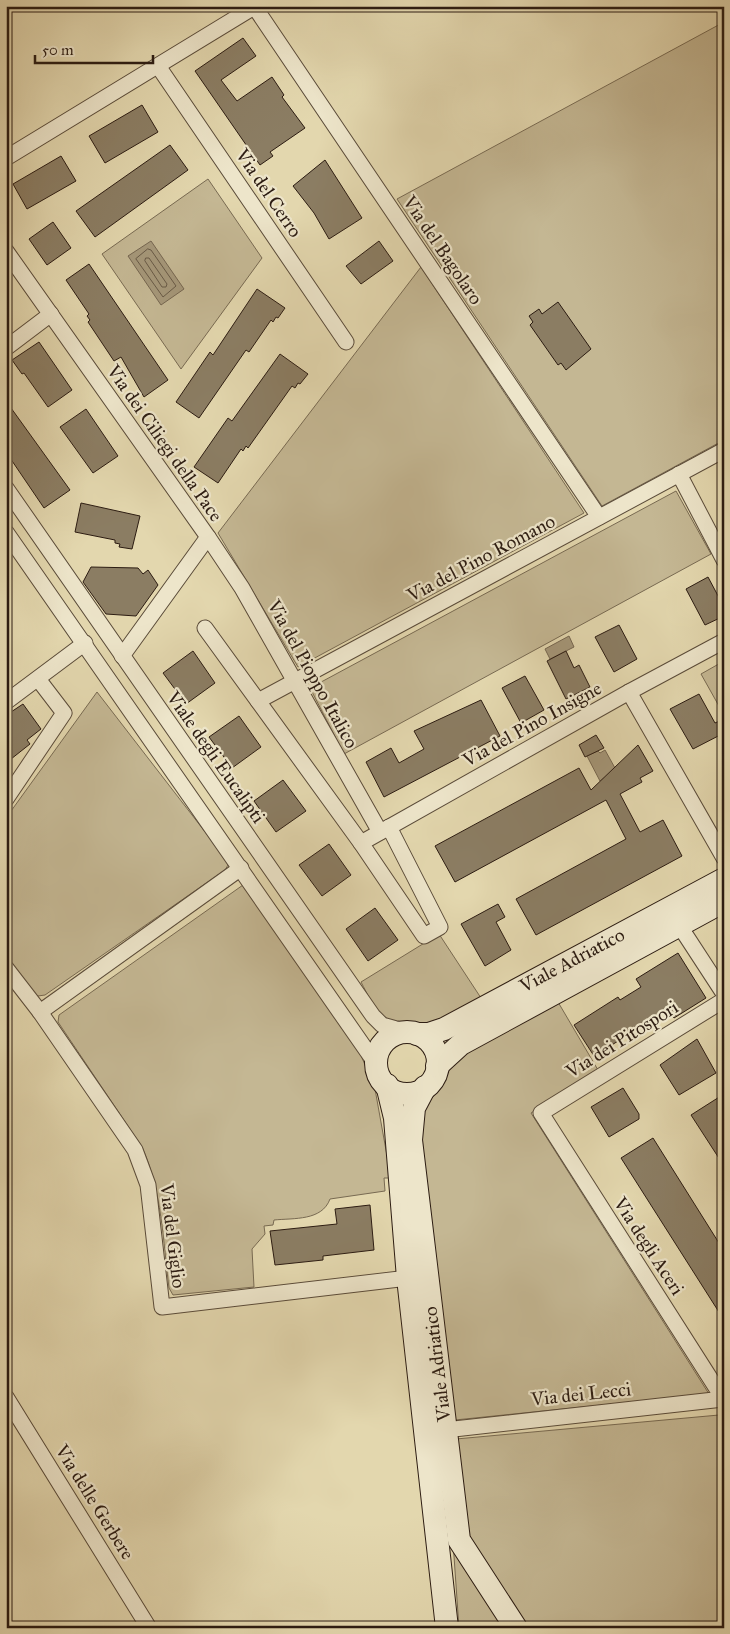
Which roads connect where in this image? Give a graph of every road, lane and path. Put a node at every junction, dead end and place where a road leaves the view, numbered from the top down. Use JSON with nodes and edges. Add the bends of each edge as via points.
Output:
{"nodes":[{"id":1,"x":254,"y":6,"type":"edge"},
{"id":2,"x":158,"y":66,"type":"junction"},
{"id":3,"x":6,"y":158,"type":"edge"},
{"id":4,"x":6,"y":251,"type":"edge"},
{"id":5,"x":50,"y":314,"type":"junction"},
{"id":6,"x":346,"y":342,"type":"dead end"},
{"id":7,"x":6,"y":348,"type":"edge"},
{"id":8,"x":724,"y":450,"type":"edge"},
{"id":9,"x":679,"y":474,"type":"junction"},
{"id":10,"x":6,"y":488,"type":"edge"},
{"id":11,"x":599,"y":517,"type":"junction"},
{"id":12,"x":6,"y":532,"type":"edge"},
{"id":13,"x":208,"y":537,"type":"junction"},
{"id":14,"x":724,"y":560,"type":"edge"},
{"id":15,"x":205,"y":628,"type":"dead end"},
{"id":16,"x":724,"y":641,"type":"edge"},
{"id":17,"x":85,"y":643,"type":"junction"},
{"id":18,"x":122,"y":656,"type":"junction"},
{"id":19,"x":38,"y":679,"type":"junction"},
{"id":20,"x":294,"y":681,"type":"junction"},
{"id":21,"x":629,"y":692,"type":"junction"},
{"id":22,"x":258,"y":701,"type":"junction"},
{"id":23,"x":6,"y":702,"type":"edge"},
{"id":24,"x":6,"y":798,"type":"edge"},
{"id":25,"x":384,"y":830,"type":"junction"},
{"id":26,"x":361,"y":843,"type":"junction"},
{"id":27,"x":724,"y":858,"type":"edge"},
{"id":28,"x":407,"y":863,"type":"junction"},
{"id":29,"x":241,"y":868,"type":"junction"},
{"id":30,"x":384,"y":877,"type":"junction"},
{"id":31,"x":724,"y":878,"type":"edge"},
{"id":32,"x":724,"y":901,"type":"edge"},
{"id":33,"x":680,"y":925,"type":"junction"},
{"id":34,"x":6,"y":968,"type":"edge"},
{"id":35,"x":724,"y":994,"type":"edge"},
{"id":36,"x":724,"y":1000,"type":"edge"},
{"id":37,"x":40,"y":1012,"type":"junction"},
{"id":38,"x":412,"y":1033,"type":"junction"},
{"id":39,"x":376,"y":1064,"type":"junction"},
{"id":40,"x":437,"y":1066,"type":"junction"},
{"id":41,"x":387,"y":1085,"type":"junction"},
{"id":42,"x":425,"y":1087,"type":"junction"},
{"id":43,"x":540,"y":1113,"type":"joint"},
{"id":44,"x":408,"y":1278,"type":"junction"},
{"id":45,"x":6,"y":1397,"type":"edge"},
{"id":46,"x":723,"y":1399,"type":"edge"},
{"id":47,"x":445,"y":1430,"type":"junction"},
{"id":48,"x":149,"y":1628,"type":"edge"},
{"id":49,"x":447,"y":1628,"type":"edge"},
{"id":50,"x":516,"y":1628,"type":"edge"}],
"edges":[{"from":1,"to":2,"type":"street"},
{"from":1,"to":11,"type":"street","name":"Via del Bagolaro"},
{"from":2,"to":3,"type":"street"},
{"from":2,"to":6,"type":"street","name":"Via del Cerro"},
{"from":4,"to":5,"type":"street","name":"Via dei Ciliegi della Pace"},
{"from":5,"to":7,"type":"street"},
{"from":5,"to":13,"type":"street","name":"Via dei Ciliegi della Pace"},
{"from":8,"to":9,"type":"street","name":"Via del Pino Romano"},
{"from":9,"to":11,"type":"street","name":"Via del Pino Romano"},
{"from":9,"to":14,"type":"street"},
{"from":10,"to":18,"type":"street","name":"Viale degli Eucalipti"},
{"from":11,"to":20,"type":"street","name":"Via del Pino Romano"},
{"from":12,"to":17,"type":"street"},
{"from":13,"to":18,"type":"street","name":"Via dei Ciliegi della Pace"},
{"from":13,"to":20,"type":"street","name":"Via del Pioppo Italico","via":[[242,588]]},
{"from":15,"to":22,"type":"street","name":"Via del Pioppo Italico"},
{"from":16,"to":21,"type":"street","name":"Via del Pino Insigne"},
{"from":17,"to":19,"type":"street"},
{"from":17,"to":29,"type":"street"},
{"from":18,"to":38,"type":"street","name":"Viale degli Eucalipti","via":[[373,1016],[382,1025]]},
{"from":19,"to":23,"type":"street"},
{"from":19,"to":24,"type":"street","via":[[64,713]]},
{"from":20,"to":22,"type":"street","name":"Via del Pino Romano"},
{"from":20,"to":25,"type":"street","name":"Via del Pioppo Italico"},
{"from":21,"to":25,"type":"street","name":"Via del Pino Insigne"},
{"from":21,"to":27,"type":"street"},
{"from":22,"to":26,"type":"street","name":"Via del Pioppo Italico"},
{"from":25,"to":26,"type":"street","name":"Via del Pino Insigne"},
{"from":25,"to":28,"type":"street","name":"Via del Pioppo Italico"},
{"from":26,"to":30,"type":"street","name":"Via del Pioppo Italico"},
{"from":28,"to":30,"type":"street"},
{"from":28,"to":30,"type":"street","name":"Via del Pioppo Italico","via":[[440,927],[424,936]]},
{"from":29,"to":37,"type":"street"},
{"from":29,"to":39,"type":"street"},
{"from":31,"to":38,"type":"street","name":"Viale Adriatico","via":[[444,1029],[429,1034]]},
{"from":32,"to":33,"type":"street","name":"Viale Adriatico"},
{"from":33,"to":35,"type":"street"},
{"from":33,"to":40,"type":"street","name":"Viale Adriatico","via":[[461,1044]]},
{"from":34,"to":37,"type":"street"},
{"from":36,"to":43,"type":"street","name":"Via dei Pitospori"},
{"from":37,"to":44,"type":"street","name":"Via del Giglio","via":[[135,1150],[148,1185],[162,1307]]},
{"from":38,"to":39,"type":"street","via":[[388,1038],[379,1050]]},
{"from":38,"to":40,"type":"street","via":[[433,1046]]},
{"from":39,"to":41,"type":"street","via":[[378,1074]]},
{"from":40,"to":42,"type":"street"},
{"from":41,"to":42,"type":"street","via":[[401,1093]]},
{"from":41,"to":44,"type":"street","name":"Viale Adriatico","via":[[395,1118]]},
{"from":42,"to":47,"type":"street","name":"Viale Adriatico","via":[[411,1119],[411,1140]]},
{"from":43,"to":46,"type":"street","name":"Via degli Aceri"},
{"from":44,"to":49,"type":"street","name":"Viale Adriatico"},
{"from":45,"to":48,"type":"street","name":"Via delle Gerbere"},
{"from":46,"to":47,"type":"street","name":"Via dei Lecci"},
{"from":47,"to":50,"type":"street","name":"Viale Adriatico","via":[[459,1540]]}]}
